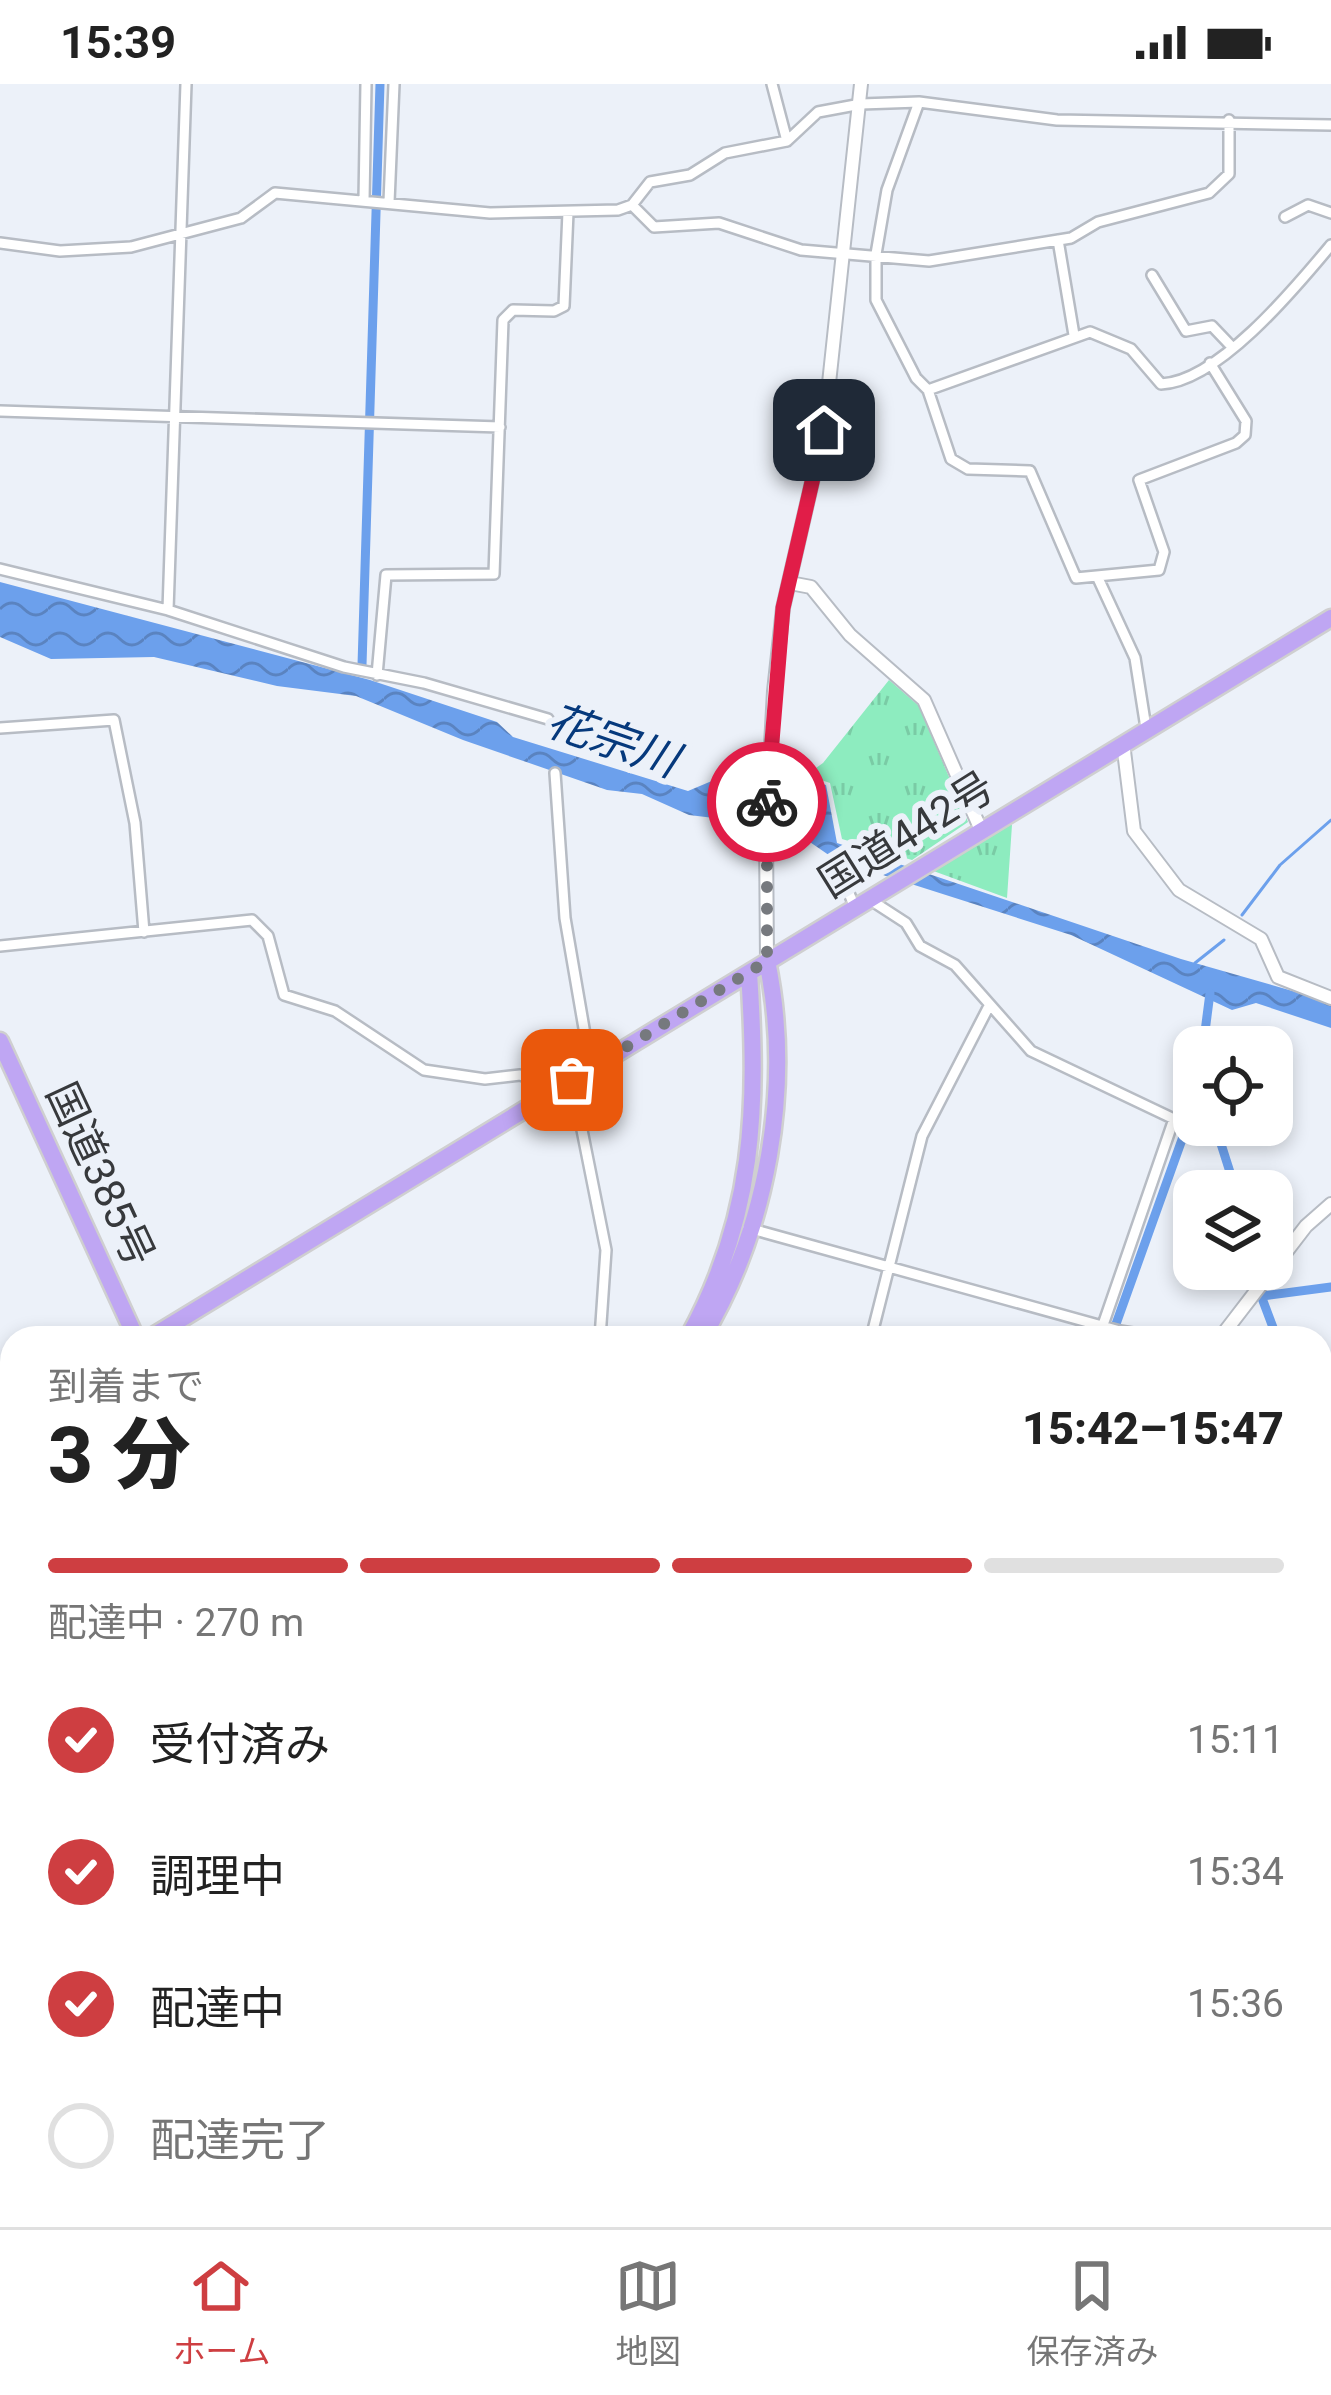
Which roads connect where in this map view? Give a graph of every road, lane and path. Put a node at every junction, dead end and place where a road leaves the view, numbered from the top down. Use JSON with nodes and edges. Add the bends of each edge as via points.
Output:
{"nodes":[{"id":1,"x":186,"y":84,"type":"edge"},
{"id":2,"x":366,"y":84,"type":"edge"},
{"id":3,"x":394,"y":84,"type":"edge"},
{"id":4,"x":772,"y":84,"type":"edge"},
{"id":5,"x":862,"y":84,"type":"edge"},
{"id":6,"x":919,"y":102,"type":"junction"},
{"id":7,"x":861,"y":104,"type":"junction"},
{"id":8,"x":1229,"y":120,"type":"junction"},
{"id":9,"x":1331,"y":125,"type":"edge"},
{"id":10,"x":787,"y":141,"type":"junction"},
{"id":11,"x":377,"y":201,"type":"junction"},
{"id":12,"x":632,"y":205,"type":"junction"},
{"id":13,"x":568,"y":212,"type":"junction"},
{"id":14,"x":1331,"y":213,"type":"edge"},
{"id":15,"x":1285,"y":217,"type":"dead end"},
{"id":16,"x":181,"y":234,"type":"junction"},
{"id":17,"x":1058,"y":240,"type":"junction"},
{"id":18,"x":0,"y":243,"type":"edge"},
{"id":19,"x":1331,"y":245,"type":"edge"},
{"id":20,"x":846,"y":252,"type":"junction"},
{"id":21,"x":876,"y":258,"type":"junction"},
{"id":22,"x":1152,"y":275,"type":"dead end"},
{"id":23,"x":1074,"y":335,"type":"junction"},
{"id":24,"x":1232,"y":347,"type":"junction"},
{"id":25,"x":1210,"y":363,"type":"junction"},
{"id":26,"x":928,"y":390,"type":"junction"},
{"id":27,"x":0,"y":411,"type":"edge"},
{"id":28,"x":174,"y":420,"type":"junction"},
{"id":29,"x":500,"y":427,"type":"junction"},
{"id":30,"x":0,"y":569,"type":"edge"},
{"id":31,"x":1097,"y":576,"type":"junction"},
{"id":32,"x":790,"y":583,"type":"junction"},
{"id":33,"x":168,"y":610,"type":"junction"},
{"id":34,"x":1331,"y":618,"type":"edge"},
{"id":35,"x":377,"y":675,"type":"junction"},
{"id":36,"x":548,"y":719,"type":"dead end"},
{"id":37,"x":0,"y":728,"type":"edge"},
{"id":38,"x":1147,"y":728,"type":"junction"},
{"id":39,"x":1123,"y":743,"type":"junction"},
{"id":40,"x":555,"y":772,"type":"dead end"},
{"id":41,"x":981,"y":830,"type":"junction"},
{"id":42,"x":838,"y":866,"type":"dead end"},
{"id":43,"x":862,"y":904,"type":"junction"},
{"id":44,"x":144,"y":932,"type":"junction"},
{"id":45,"x":0,"y":946,"type":"edge"},
{"id":46,"x":775,"y":956,"type":"junction"},
{"id":47,"x":749,"y":973,"type":"junction"},
{"id":48,"x":1331,"y":998,"type":"edge"},
{"id":49,"x":989,"y":1006,"type":"junction"},
{"id":50,"x":0,"y":1041,"type":"edge"},
{"id":51,"x":591,"y":1069,"type":"junction"},
{"id":52,"x":572,"y":1080,"type":"junction"},
{"id":53,"x":543,"y":1098,"type":"junction"},
{"id":54,"x":1331,"y":1204,"type":"edge"},
{"id":55,"x":743,"y":1227,"type":"junction"},
{"id":56,"x":890,"y":1263,"type":"junction"},
{"id":57,"x":131,"y":1326,"type":"edge"},
{"id":58,"x":170,"y":1326,"type":"edge"},
{"id":59,"x":601,"y":1326,"type":"edge"},
{"id":60,"x":694,"y":1326,"type":"edge"},
{"id":61,"x":706,"y":1326,"type":"edge"},
{"id":62,"x":875,"y":1326,"type":"edge"},
{"id":63,"x":1111,"y":1326,"type":"joint"},
{"id":64,"x":1228,"y":1326,"type":"edge"}],
"edges":[{"from":1,"to":16,"type":"street"},
{"from":2,"to":11,"type":"street"},
{"from":3,"to":11,"type":"street"},
{"from":4,"to":10,"type":"street"},
{"from":5,"to":7,"type":"main road"},
{"from":6,"to":7,"type":"street"},
{"from":6,"to":8,"type":"street","via":[[1057,120]]},
{"from":6,"to":21,"type":"street","via":[[887,190]]},
{"from":7,"to":10,"type":"street","via":[[818,112]]},
{"from":7,"to":20,"type":"main road"},
{"from":8,"to":9,"type":"street"},
{"from":8,"to":17,"type":"street","via":[[1229,174],[1219,188]]},
{"from":10,"to":12,"type":"street","via":[[725,153],[689,175],[650,182]]},
{"from":11,"to":13,"type":"street"},
{"from":11,"to":16,"type":"street","via":[[275,193],[241,218]]},
{"from":12,"to":13,"type":"street"},
{"from":12,"to":20,"type":"street","via":[[654,227],[719,224],[801,250]]},
{"from":13,"to":29,"type":"street","via":[[564,306],[513,310],[503,320]]},
{"from":14,"to":15,"type":"street","via":[[1308,205]]},
{"from":16,"to":18,"type":"street","via":[[131,248]]},
{"from":16,"to":28,"type":"street"},
{"from":17,"to":21,"type":"street","via":[[929,261]]},
{"from":17,"to":23,"type":"street"},
{"from":19,"to":24,"type":"street"},
{"from":20,"to":21,"type":"street"},
{"from":20,"to":32,"type":"main road","via":[[824,430]]},
{"from":21,"to":26,"type":"street","via":[[877,309]]},
{"from":22,"to":24,"type":"street","via":[[1186,331],[1212,326]]},
{"from":23,"to":25,"type":"street","via":[[1118,340],[1161,384]]},
{"from":23,"to":26,"type":"street"},
{"from":24,"to":25,"type":"street"},
{"from":25,"to":31,"type":"street","via":[[1246,421],[1245,435],[1139,480],[1165,552],[1159,570]]},
{"from":26,"to":31,"type":"street","via":[[951,459],[968,469],[1030,471],[1076,578]]},
{"from":27,"to":28,"type":"street"},
{"from":28,"to":29,"type":"street"},
{"from":28,"to":33,"type":"street"},
{"from":29,"to":35,"type":"street","via":[[494,574],[386,575]]},
{"from":30,"to":33,"type":"street"},
{"from":31,"to":38,"type":"street","via":[[1135,658]]},
{"from":32,"to":41,"type":"main road","via":[[811,587],[850,635],[923,700]]},
{"from":32,"to":46,"type":"main road","via":[[768,764]]},
{"from":33,"to":35,"type":"street"},
{"from":34,"to":38,"type":"highway","name":"国道442号"},
{"from":35,"to":36,"type":"street"},
{"from":37,"to":44,"type":"street","via":[[114,720],[135,824]]},
{"from":38,"to":39,"type":"highway","name":"国道442号"},
{"from":39,"to":41,"type":"highway","name":"国道442号"},
{"from":39,"to":48,"type":"main road","via":[[1134,831],[1180,890],[1261,939],[1278,977]]},
{"from":40,"to":51,"type":"street","via":[[565,918]]},
{"from":41,"to":43,"type":"highway","name":"国道442号"},
{"from":42,"to":43,"type":"street"},
{"from":43,"to":46,"type":"highway","name":"国道442号"},
{"from":43,"to":49,"type":"street","via":[[906,923],[920,946],[955,965]]},
{"from":44,"to":45,"type":"street"},
{"from":44,"to":53,"type":"street","via":[[260,923],[284,995],[335,1011],[424,1070],[520,1075]]},
{"from":46,"to":47,"type":"highway","name":"国道442号"},
{"from":46,"to":55,"type":"highway","via":[[776,1084]]},
{"from":47,"to":51,"type":"highway","name":"国道442号"},
{"from":47,"to":55,"type":"highway","via":[[754,1131]]},
{"from":49,"to":56,"type":"street","via":[[922,1136]]},
{"from":49,"to":63,"type":"street","via":[[1031,1051],[1174,1119]]},
{"from":50,"to":57,"type":"highway","name":"国道385号"},
{"from":51,"to":52,"type":"highway","name":"国道442号"},
{"from":52,"to":53,"type":"highway","name":"国道442号"},
{"from":52,"to":59,"type":"street","via":[[606,1250]]},
{"from":53,"to":58,"type":"highway","name":"国道442号"},
{"from":54,"to":64,"type":"main road"},
{"from":55,"to":56,"type":"street"},
{"from":55,"to":60,"type":"highway"},
{"from":55,"to":61,"type":"highway"},
{"from":56,"to":62,"type":"street"},
{"from":56,"to":63,"type":"street"}]}
